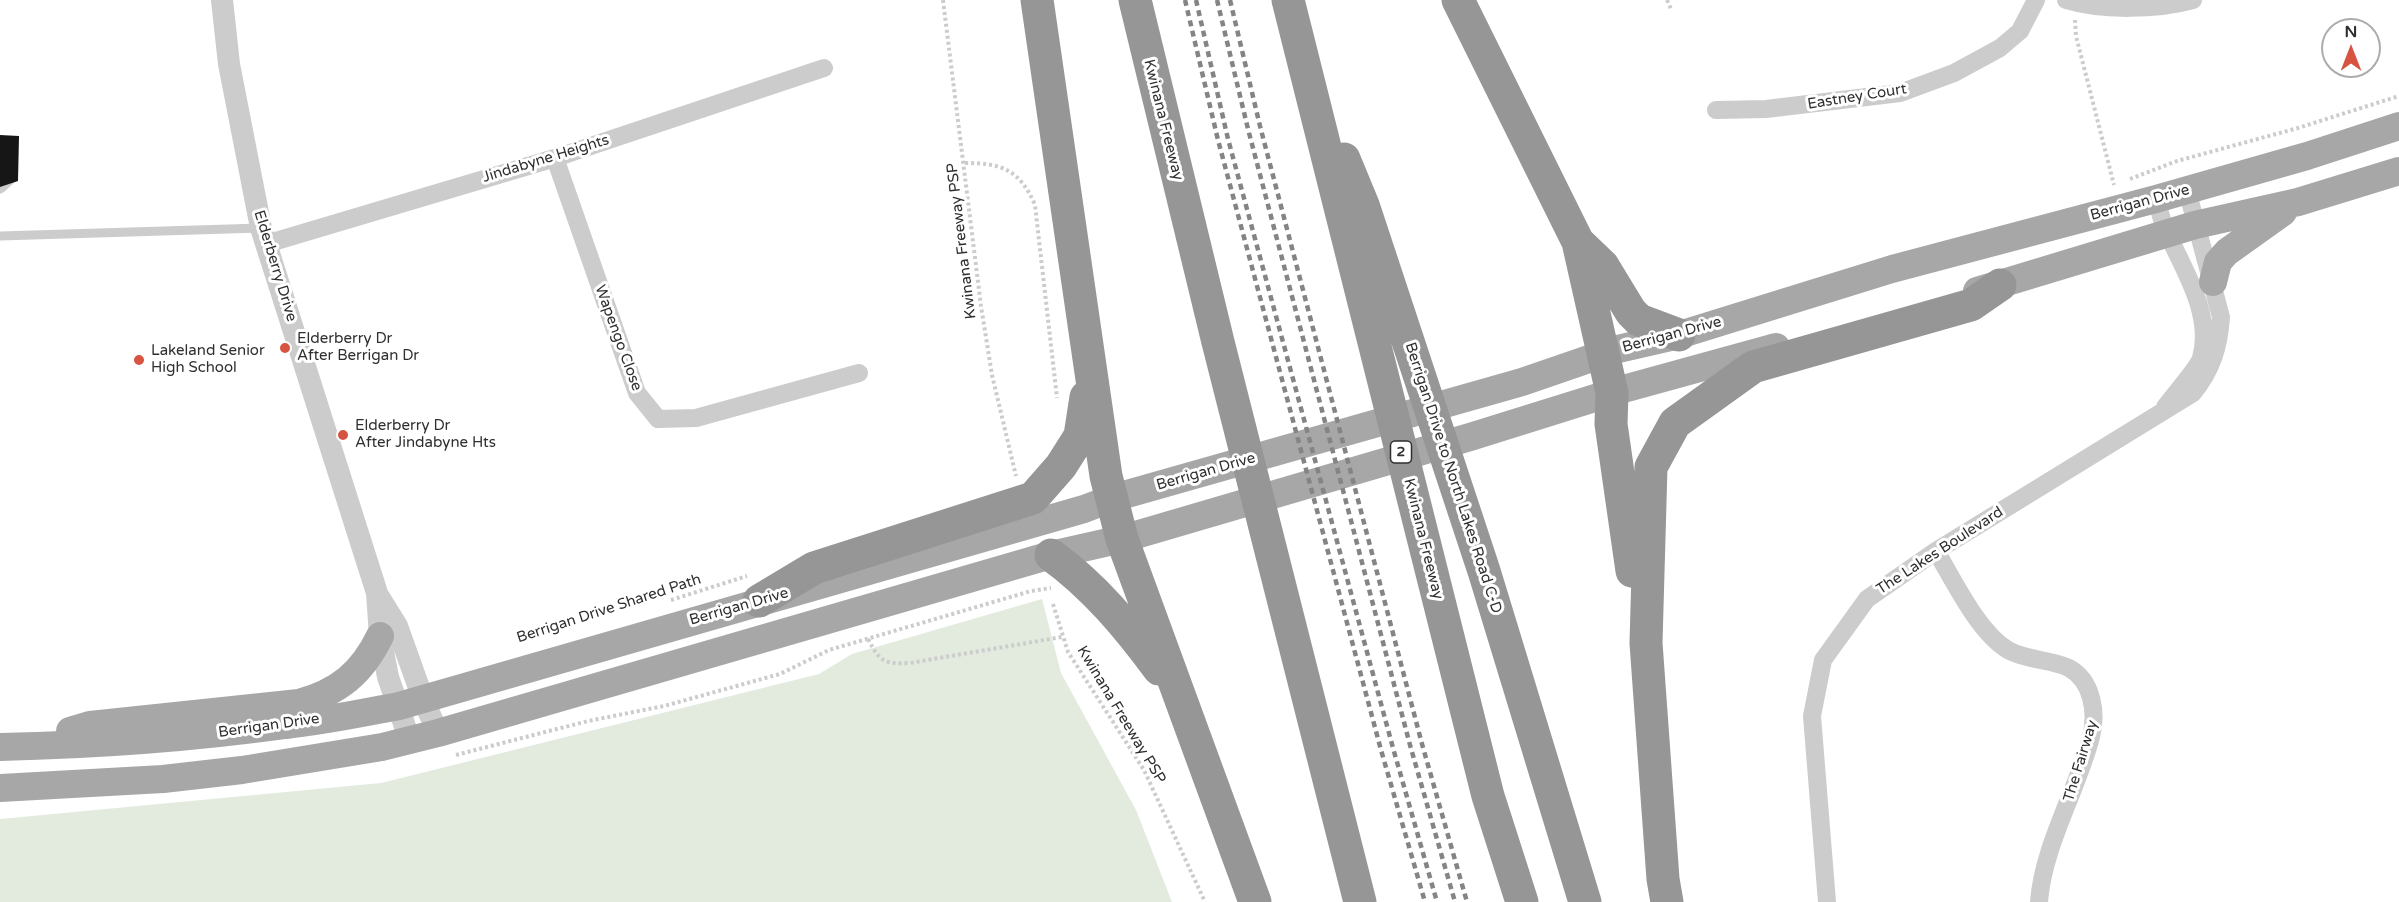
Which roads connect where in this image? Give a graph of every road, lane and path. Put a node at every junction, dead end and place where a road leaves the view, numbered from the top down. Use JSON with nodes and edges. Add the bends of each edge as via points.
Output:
{"nodes":[{"id":1,"x":222,"y":0,"type":"edge"},
{"id":2,"x":943,"y":0,"type":"edge"},
{"id":3,"x":1037,"y":0,"type":"edge"},
{"id":4,"x":1135,"y":0,"type":"edge"},
{"id":5,"x":1287,"y":0,"type":"edge"},
{"id":6,"x":1458,"y":0,"type":"edge"},
{"id":7,"x":1667,"y":0,"type":"edge"},
{"id":8,"x":2036,"y":0,"type":"edge"},
{"id":9,"x":2193,"y":0,"type":"edge"},
{"id":10,"x":2069,"y":1,"type":"edge"},
{"id":11,"x":1671,"y":9,"type":"dead end"},
{"id":12,"x":1303,"y":60,"type":"junction"},
{"id":13,"x":824,"y":68,"type":"dead end"},
{"id":14,"x":1716,"y":110,"type":"dead end"},
{"id":15,"x":2399,"y":126,"type":"edge"},
{"id":16,"x":555,"y":158,"type":"junction"},
{"id":17,"x":965,"y":163,"type":"junction"},
{"id":18,"x":2399,"y":171,"type":"edge"},
{"id":19,"x":2114,"y":185,"type":"dead end"},
{"id":20,"x":2187,"y":190,"type":"junction"},
{"id":21,"x":2156,"y":199,"type":"junction"},
{"id":22,"x":2298,"y":202,"type":"junction"},
{"id":23,"x":2195,"y":225,"type":"junction"},
{"id":24,"x":2167,"y":234,"type":"junction"},
{"id":25,"x":0,"y":236,"type":"edge"},
{"id":26,"x":264,"y":236,"type":"junction"},
{"id":27,"x":1578,"y":242,"type":"junction"},
{"id":28,"x":2213,"y":282,"type":"junction"},
{"id":29,"x":2000,"y":285,"type":"junction"},
{"id":30,"x":1679,"y":335,"type":"junction"},
{"id":31,"x":1604,"y":355,"type":"junction"},
{"id":32,"x":1090,"y":369,"type":"junction"},
{"id":33,"x":859,"y":373,"type":"dead end"},
{"id":34,"x":1612,"y":393,"type":"junction"},
{"id":35,"x":1058,"y":406,"type":"dead end"},
{"id":36,"x":2162,"y":411,"type":"junction"},
{"id":37,"x":1016,"y":477,"type":"dead end"},
{"id":38,"x":1113,"y":498,"type":"junction"},
{"id":39,"x":1122,"y":539,"type":"junction"},
{"id":40,"x":1936,"y":551,"type":"junction"},
{"id":41,"x":1051,"y":555,"type":"junction"},
{"id":42,"x":753,"y":589,"type":"junction"},
{"id":43,"x":377,"y":593,"type":"junction"},
{"id":44,"x":671,"y":601,"type":"dead end"},
{"id":45,"x":1053,"y":604,"type":"dead end"},
{"id":46,"x":380,"y":636,"type":"junction"},
{"id":47,"x":1062,"y":637,"type":"junction"},
{"id":48,"x":867,"y":638,"type":"dead end"},
{"id":49,"x":1646,"y":643,"type":"junction"},
{"id":50,"x":1178,"y":695,"type":"junction"},
{"id":51,"x":411,"y":703,"type":"junction"},
{"id":52,"x":438,"y":733,"type":"junction"},
{"id":53,"x":410,"y":741,"type":"junction"},
{"id":54,"x":9,"y":747,"type":"edge"},
{"id":55,"x":0,"y":788,"type":"edge"},
{"id":56,"x":1205,"y":902,"type":"edge"},
{"id":57,"x":1255,"y":902,"type":"edge"},
{"id":58,"x":1360,"y":902,"type":"edge"},
{"id":59,"x":1522,"y":902,"type":"edge"},
{"id":60,"x":1586,"y":902,"type":"edge"},
{"id":61,"x":1667,"y":902,"type":"edge"},
{"id":62,"x":1827,"y":902,"type":"edge"},
{"id":63,"x":2039,"y":902,"type":"edge"}],
"edges":[{"from":1,"to":26,"type":"street","name":"Elderberry Drive","via":[[229,64]]},
{"from":2,"to":17,"type":"path","name":"Kwinana Freeway PSP"},
{"from":3,"to":32,"type":"highway"},
{"from":4,"to":58,"type":"highway","name":"Kwinana Freeway"},
{"from":5,"to":12,"type":"highway","name":"Kwinana Freeway","number":"2"},
{"from":6,"to":27,"type":"highway"},
{"from":7,"to":11,"type":"path"},
{"from":8,"to":14,"type":"street","name":"Eastney Court","via":[[2020,31],[2000,48],[1954,73],[1900,93],[1766,109]]},
{"from":9,"to":10,"type":"street","via":[[2120,7]]},
{"from":10,"to":19,"type":"path"},
{"from":12,"to":59,"type":"highway","name":"Kwinana Freeway","number":"2","via":[[1488,796]]},
{"from":12,"to":60,"type":"highway","name":"Berrigan Drive to North Lakes Road C-D","via":[[1364,205],[1485,571]]},
{"from":13,"to":16,"type":"street","name":"Jindabyne Heights"},
{"from":15,"to":20,"type":"main road","name":"Berrigan Drive"},
{"from":16,"to":26,"type":"street","name":"Jindabyne Heights"},
{"from":16,"to":33,"type":"street","name":"Wapengo Close","via":[[636,393],[658,419],[696,418]]},
{"from":17,"to":35,"type":"path","via":[[988,163],[1007,169],[1021,180],[1035,205]]},
{"from":17,"to":37,"type":"path","name":"Kwinana Freeway PSP","via":[[992,375]]},
{"from":18,"to":22,"type":"main road"},
{"from":20,"to":21,"type":"main road","name":"Berrigan Drive"},
{"from":20,"to":23,"type":"street","name":"The Lakes Boulevard"},
{"from":21,"to":24,"type":"street","name":"The Lakes Boulevard"},
{"from":21,"to":30,"type":"main road","name":"Berrigan Drive","via":[[1892,269]]},
{"from":22,"to":23,"type":"main road"},
{"from":22,"to":28,"type":"main road","via":[[2227,252],[2218,262]]},
{"from":23,"to":24,"type":"main road"},
{"from":23,"to":28,"type":"street","name":"The Lakes Boulevard"},
{"from":24,"to":29,"type":"main road"},
{"from":24,"to":36,"type":"street","name":"The Lakes Boulevard","via":[[2182,261],[2202,317],[2204,338],[2200,361]]},
{"from":25,"to":26,"type":"lane"},
{"from":26,"to":43,"type":"street","name":"Elderberry Drive"},
{"from":27,"to":30,"type":"highway","via":[[1603,266],[1639,320]]},
{"from":27,"to":31,"type":"highway"},
{"from":28,"to":36,"type":"street","name":"The Lakes Boulevard","via":[[2221,317],[2213,361],[2193,393]]},
{"from":29,"to":34,"type":"main road"},
{"from":29,"to":49,"type":"highway","via":[[1971,305],[1753,367],[1675,423],[1651,466]]},
{"from":30,"to":31,"type":"main road","name":"Berrigan Drive"},
{"from":31,"to":34,"type":"highway"},
{"from":31,"to":38,"type":"main road","name":"Berrigan Drive"},
{"from":32,"to":38,"type":"highway","via":[[1106,476]]},
{"from":32,"to":42,"type":"highway","via":[[1080,436],[1033,498]]},
{"from":34,"to":39,"type":"main road"},
{"from":34,"to":49,"type":"highway","via":[[1612,435]]},
{"from":36,"to":40,"type":"street","name":"The Lakes Boulevard"},
{"from":38,"to":39,"type":"highway"},
{"from":38,"to":42,"type":"main road","name":"Berrigan Drive","via":[[1084,509]]},
{"from":39,"to":41,"type":"main road"},
{"from":39,"to":50,"type":"highway"},
{"from":40,"to":62,"type":"street","name":"The Lakes Boulevard","via":[[1866,599],[1823,660],[1812,716]]},
{"from":40,"to":63,"type":"street","name":"The Fairway","via":[[1986,630],[2008,650],[2070,669],[2086,685],[2096,711],[2091,737],[2050,854]]},
{"from":41,"to":50,"type":"highway","via":[[1086,582]]},
{"from":41,"to":52,"type":"main road"},
{"from":42,"to":44,"type":"path","name":"Berrigan Drive Shared Path"},
{"from":42,"to":51,"type":"main road","name":"Berrigan Drive"},
{"from":43,"to":46,"type":"street","name":"Elderberry Drive"},
{"from":43,"to":51,"type":"street","name":"Elderberry Drive","via":[[397,626]]},
{"from":45,"to":47,"type":"path","name":"Kwinana Freeway PSP"},
{"from":46,"to":51,"type":"street","name":"Elderberry Drive","via":[[388,677]]},
{"from":46,"to":54,"type":"main road","via":[[360,669],[320,697],[299,703],[90,725]]},
{"from":47,"to":48,"type":"path","via":[[910,663],[884,661]]},
{"from":47,"to":56,"type":"path","name":"Kwinana Freeway PSP","via":[[1144,770]]},
{"from":49,"to":61,"type":"highway"},
{"from":50,"to":57,"type":"highway"},
{"from":51,"to":52,"type":"street","name":"Elderberry Drive"},
{"from":51,"to":53,"type":"street","name":"Elderberry Drive"},
{"from":51,"to":54,"type":"main road","name":"Berrigan Drive","via":[[220,733],[116,743]]},
{"from":52,"to":53,"type":"main road"},
{"from":53,"to":55,"type":"main road","via":[[242,770]]}]}
